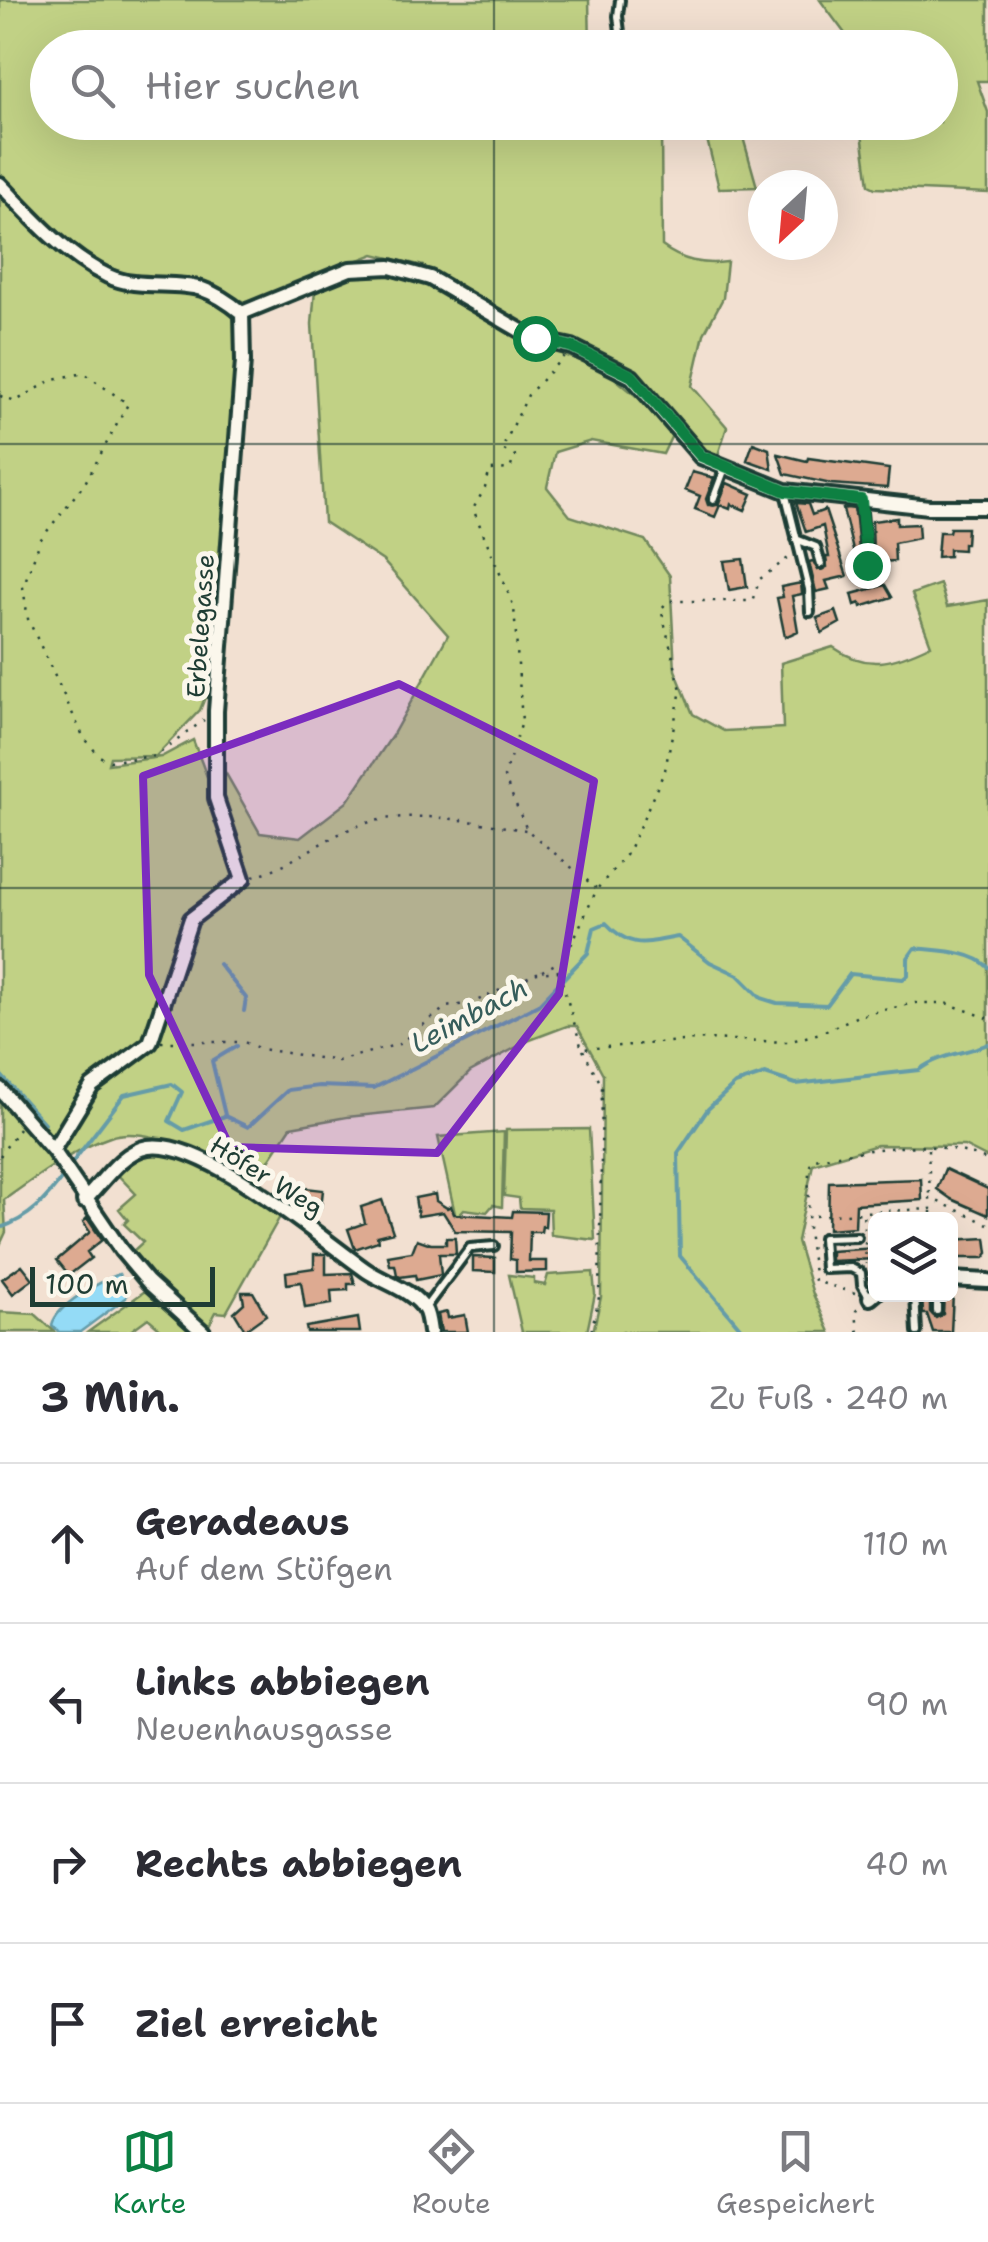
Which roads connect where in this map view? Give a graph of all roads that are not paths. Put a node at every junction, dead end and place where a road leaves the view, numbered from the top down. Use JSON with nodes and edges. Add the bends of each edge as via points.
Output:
{"nodes":[{"id":1,"x":620,"y":0,"type":"edge"},
{"id":2,"x":620,"y":30,"type":"edge"},
{"id":3,"x":0,"y":184,"type":"edge"},
{"id":4,"x":242,"y":314,"type":"junction"},
{"id":5,"x":726,"y":466,"type":"junction"},
{"id":6,"x":785,"y":491,"type":"junction"},
{"id":7,"x":714,"y":500,"type":"dead end"},
{"id":8,"x":861,"y":500,"type":"junction"},
{"id":9,"x":988,"y":507,"type":"edge"},
{"id":10,"x":794,"y":538,"type":"junction"},
{"id":11,"x":821,"y":564,"type":"dead end"},
{"id":12,"x":867,"y":565,"type":"dead end"},
{"id":13,"x":810,"y":612,"type":"dead end"},
{"id":14,"x":0,"y":1089,"type":"edge"},
{"id":15,"x":53,"y":1150,"type":"junction"},
{"id":16,"x":84,"y":1200,"type":"junction"},
{"id":17,"x":857,"y":1237,"type":"dead end"},
{"id":18,"x":494,"y":1246,"type":"dead end"},
{"id":19,"x":958,"y":1279,"type":"edge"},
{"id":20,"x":988,"y":1280,"type":"edge"},
{"id":21,"x":868,"y":1291,"type":"edge"},
{"id":22,"x":916,"y":1302,"type":"edge"},
{"id":23,"x":937,"y":1302,"type":"edge"},
{"id":24,"x":424,"y":1309,"type":"junction"},
{"id":25,"x":937,"y":1311,"type":"dead end"},
{"id":26,"x":203,"y":1332,"type":"edge"},
{"id":27,"x":430,"y":1332,"type":"edge"},
{"id":28,"x":917,"y":1332,"type":"edge"}],
"edges":[{"from":1,"to":2,"type":"lane"},
{"from":3,"to":4,"type":"street","via":[[38,224],[109,276],[200,288]]},
{"from":4,"to":5,"type":"street","via":[[350,268],[390,267],[430,278],[535,338],[572,347],[632,376],[701,456]]},
{"from":4,"to":15,"type":"street","name":"Erbelegasse","via":[[216,798],[244,879],[190,919],[150,1042],[92,1086]]},
{"from":5,"to":6,"type":"street"},
{"from":5,"to":7,"type":"lane"},
{"from":6,"to":8,"type":"street"},
{"from":6,"to":10,"type":"lane"},
{"from":8,"to":9,"type":"street"},
{"from":8,"to":12,"type":"lane"},
{"from":10,"to":11,"type":"lane","via":[[816,548]]},
{"from":10,"to":13,"type":"lane"},
{"from":14,"to":15,"type":"street"},
{"from":15,"to":16,"type":"street"},
{"from":16,"to":24,"type":"street","name":"Höfer Weg","via":[[130,1154],[149,1146],[175,1148],[205,1159]]},
{"from":16,"to":26,"type":"street","via":[[148,1282]]},
{"from":17,"to":21,"type":"lane","via":[[823,1238],[824,1268],[852,1268]]},
{"from":18,"to":24,"type":"lane","via":[[470,1248]]},
{"from":19,"to":20,"type":"street"},
{"from":22,"to":28,"type":"lane"},
{"from":23,"to":25,"type":"lane"},
{"from":24,"to":27,"type":"street"}]}
